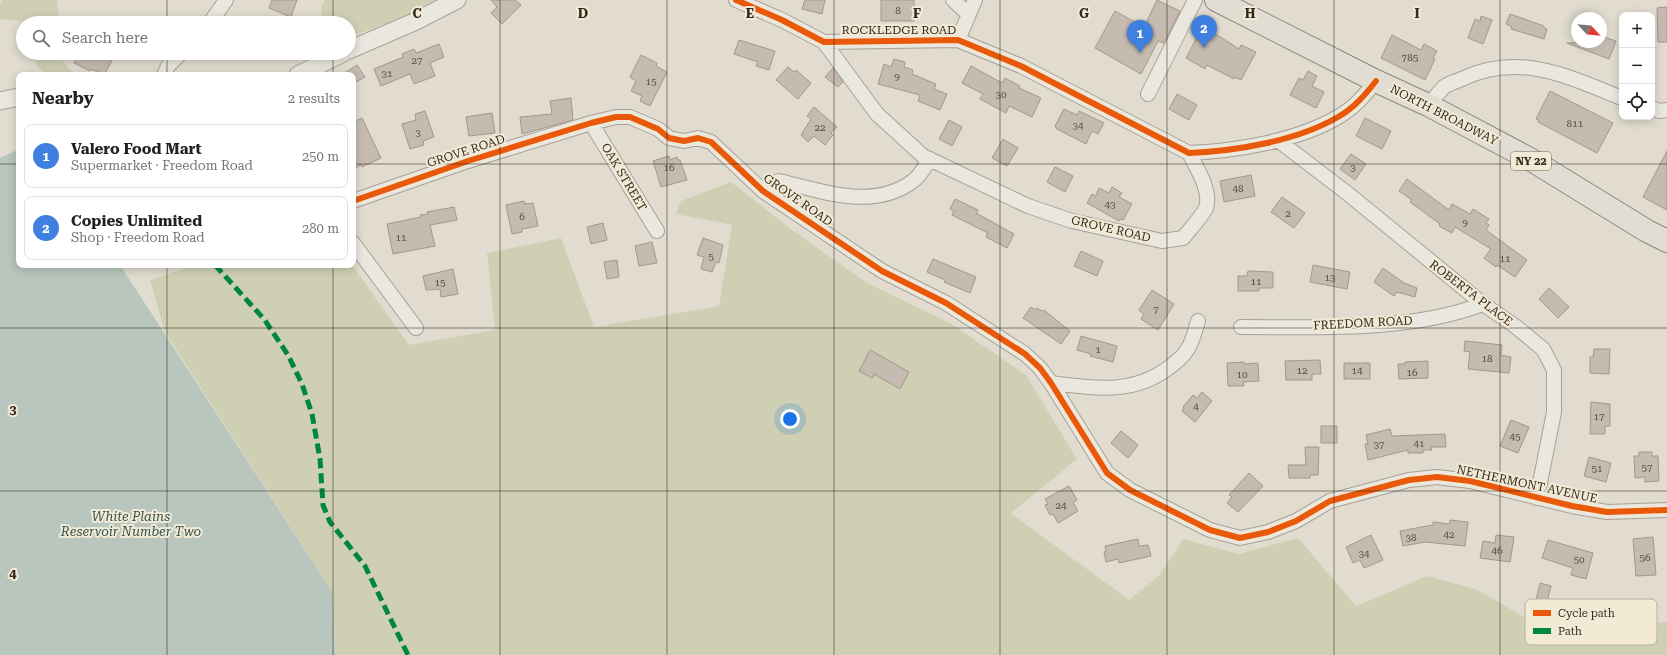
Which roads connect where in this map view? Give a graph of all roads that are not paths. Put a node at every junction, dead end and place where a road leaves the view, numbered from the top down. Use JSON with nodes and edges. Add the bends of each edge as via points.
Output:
{"nodes":[{"id":1,"x":226,"y":0,"type":"edge"},
{"id":2,"x":457,"y":0,"type":"edge"},
{"id":3,"x":736,"y":0,"type":"edge"},
{"id":4,"x":953,"y":0,"type":"edge"},
{"id":5,"x":975,"y":0,"type":"edge"},
{"id":6,"x":1195,"y":0,"type":"edge"},
{"id":7,"x":1216,"y":0,"type":"edge"},
{"id":8,"x":968,"y":14,"type":"junction"},
{"id":9,"x":215,"y":16,"type":"edge"},
{"id":10,"x":960,"y":35,"type":"junction"},
{"id":11,"x":824,"y":42,"type":"junction"},
{"id":12,"x":356,"y":47,"type":"edge"},
{"id":13,"x":174,"y":60,"type":"edge"},
{"id":14,"x":329,"y":60,"type":"edge"},
{"id":15,"x":165,"y":72,"type":"edge"},
{"id":16,"x":304,"y":72,"type":"edge"},
{"id":17,"x":1376,"y":81,"type":"junction"},
{"id":18,"x":1148,"y":94,"type":"dead end"},
{"id":19,"x":1619,"y":97,"type":"edge"},
{"id":20,"x":16,"y":98,"type":"edge"},
{"id":21,"x":0,"y":101,"type":"edge"},
{"id":22,"x":1428,"y":105,"type":"junction"},
{"id":23,"x":1655,"y":109,"type":"edge"},
{"id":24,"x":1667,"y":110,"type":"edge"},
{"id":25,"x":591,"y":122,"type":"junction"},
{"id":26,"x":1279,"y":141,"type":"junction"},
{"id":27,"x":1189,"y":153,"type":"junction"},
{"id":28,"x":930,"y":160,"type":"junction"},
{"id":29,"x":763,"y":191,"type":"junction"},
{"id":30,"x":356,"y":200,"type":"edge"},
{"id":31,"x":657,"y":231,"type":"dead end"},
{"id":32,"x":1667,"y":241,"type":"edge"},
{"id":33,"x":356,"y":247,"type":"edge"},
{"id":34,"x":1483,"y":304,"type":"junction"},
{"id":35,"x":1198,"y":321,"type":"dead end"},
{"id":36,"x":1241,"y":327,"type":"dead end"},
{"id":37,"x":416,"y":328,"type":"dead end"},
{"id":38,"x":1051,"y":383,"type":"junction"},
{"id":39,"x":1537,"y":498,"type":"junction"},
{"id":40,"x":1667,"y":510,"type":"edge"}],
"edges":[{"from":1,"to":9,"type":"street"},
{"from":2,"to":12,"type":"street"},
{"from":3,"to":11,"type":"street","name":"ROCKLEDGE ROAD"},
{"from":4,"to":8,"type":"street"},
{"from":5,"to":8,"type":"street"},
{"from":6,"to":18,"type":"street"},
{"from":7,"to":17,"type":"main road","name":"NORTH BROADWAY","number":"NY 22"},
{"from":8,"to":10,"type":"street"},
{"from":10,"to":11,"type":"street","name":"ROCKLEDGE ROAD"},
{"from":10,"to":27,"type":"street","name":"ROCKLEDGE ROAD"},
{"from":11,"to":28,"type":"street","name":"GROVE ROAD","via":[[877,114]]},
{"from":13,"to":15,"type":"street"},
{"from":14,"to":16,"type":"street"},
{"from":17,"to":22,"type":"main road","name":"NORTH BROADWAY","number":"NY 22"},
{"from":17,"to":26,"type":"street","via":[[1356,104],[1339,116]]},
{"from":19,"to":22,"type":"street","via":[[1559,73],[1513,66],[1470,75],[1445,87]]},
{"from":20,"to":21,"type":"street"},
{"from":22,"to":32,"type":"main road","name":"NORTH BROADWAY","number":"NY 22","via":[[1528,158]]},
{"from":23,"to":24,"type":"street"},
{"from":25,"to":29,"type":"street","name":"GROVE ROAD","via":[[630,117],[658,129],[669,138],[684,141],[698,138],[711,142]]},
{"from":25,"to":30,"type":"street","name":"GROVE ROAD"},
{"from":25,"to":31,"type":"street","name":"OAK STREET"},
{"from":26,"to":27,"type":"street","via":[[1219,152]]},
{"from":26,"to":34,"type":"street","name":"ROBERTA PLACE"},
{"from":27,"to":28,"type":"street","name":"GROVE ROAD","via":[[1203,180],[1206,207],[1183,238],[1162,241],[1072,221],[1028,206]]},
{"from":28,"to":29,"type":"street","name":"GROVE ROAD","via":[[914,181],[885,195],[840,196],[779,181],[770,184]]},
{"from":29,"to":38,"type":"street","name":"GROVE ROAD","via":[[882,271],[946,302],[991,331],[1025,354]]},
{"from":33,"to":37,"type":"street"},
{"from":34,"to":36,"type":"street","name":"FREEDOM ROAD","via":[[1422,320],[1372,325]]},
{"from":34,"to":39,"type":"street","name":"ROBERTA PLACE","via":[[1535,341],[1543,349],[1554,370],[1554,412]]},
{"from":35,"to":38,"type":"street","via":[[1187,350],[1153,379],[1126,387],[1095,388]]},
{"from":38,"to":39,"type":"street","name":"NETHERMONT AVENUE","via":[[1107,473],[1130,490],[1210,530],[1240,538],[1268,532],[1296,521],[1330,501],[1408,480],[1437,477],[1457,479]]},
{"from":39,"to":40,"type":"street","name":"NETHERMONT AVENUE","via":[[1607,512]]}]}
